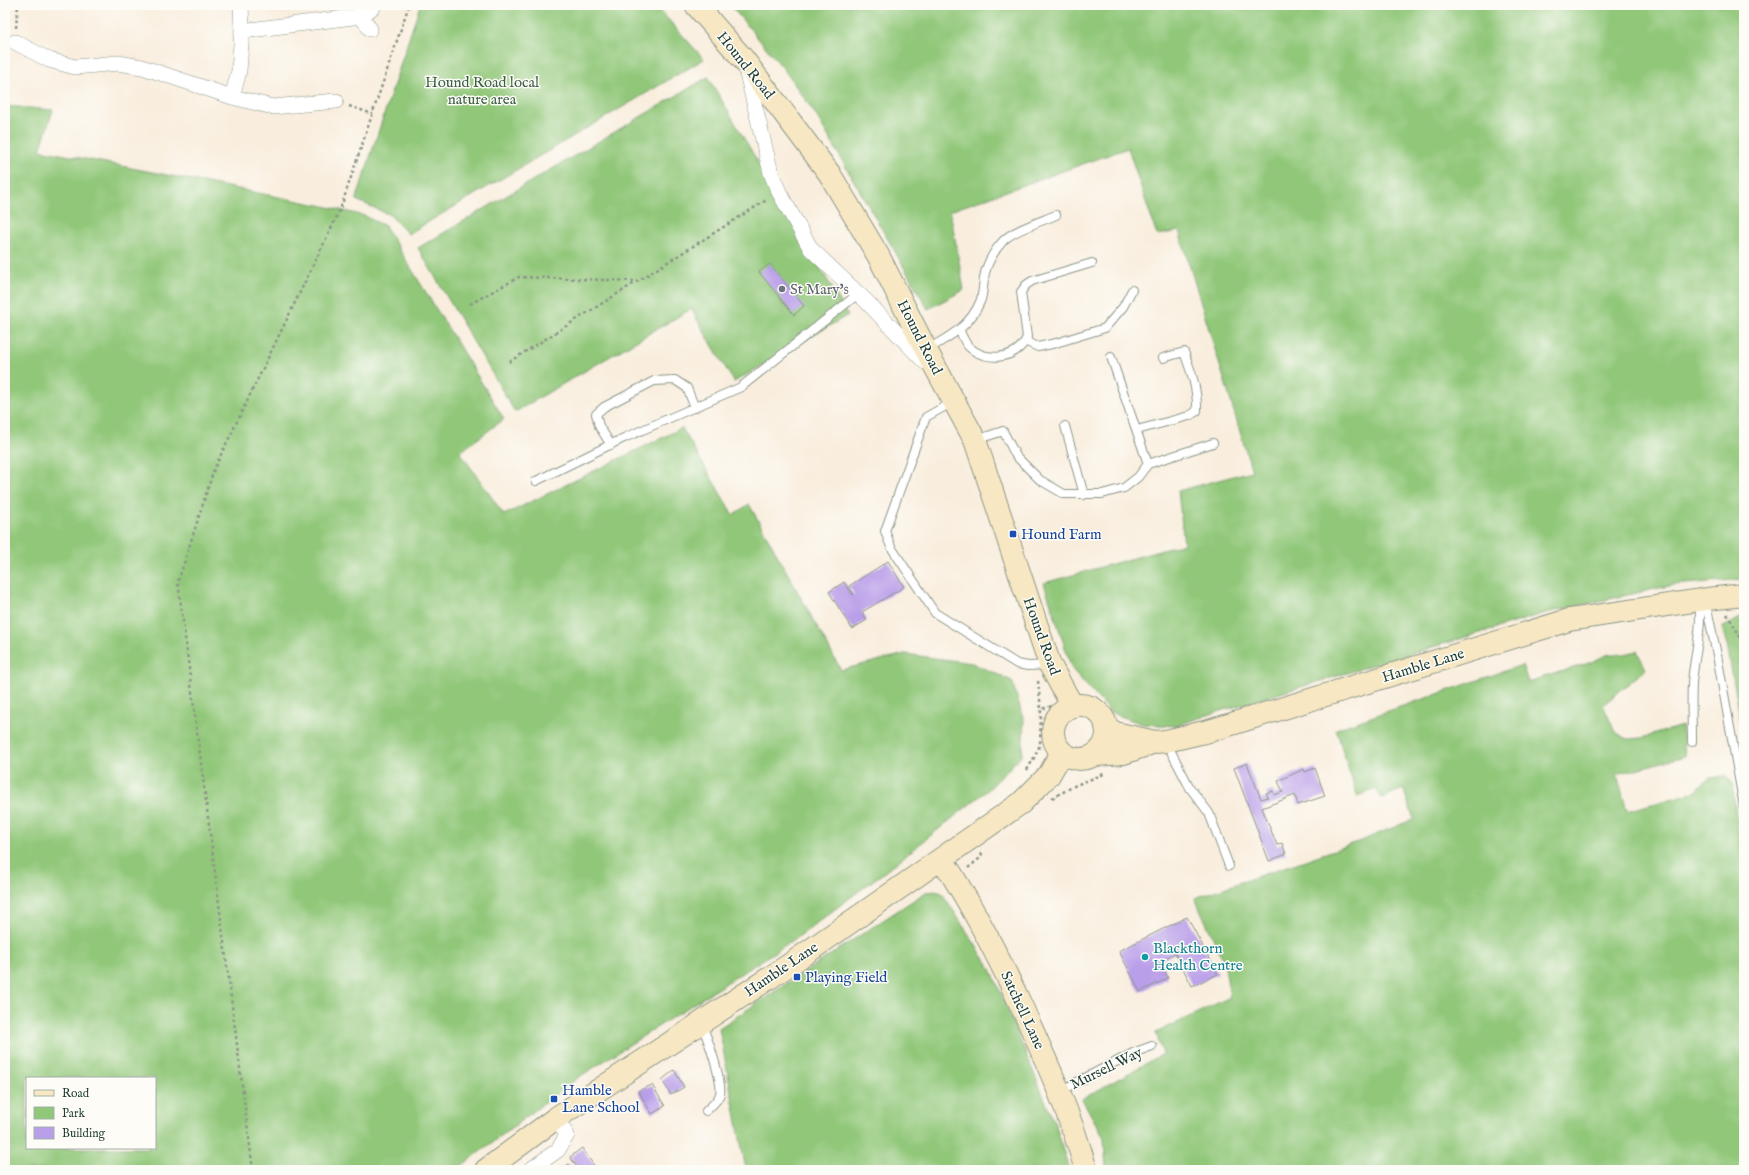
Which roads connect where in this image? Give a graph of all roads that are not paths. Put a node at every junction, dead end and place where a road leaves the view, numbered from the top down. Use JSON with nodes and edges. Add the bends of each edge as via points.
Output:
{"nodes":[{"id":1,"x":241,"y":5,"type":"edge"},
{"id":2,"x":696,"y":5,"type":"edge"},
{"id":3,"x":373,"y":7,"type":"dead end"},
{"id":4,"x":361,"y":16,"type":"junction"},
{"id":5,"x":370,"y":29,"type":"dead end"},
{"id":6,"x":242,"y":31,"type":"junction"},
{"id":7,"x":15,"y":42,"type":"road end"},
{"id":8,"x":744,"y":60,"type":"junction"},
{"id":9,"x":232,"y":97,"type":"junction"},
{"id":10,"x":336,"y":101,"type":"road end"},
{"id":11,"x":1056,"y":215,"type":"dead end"},
{"id":12,"x":1092,"y":263,"type":"dead end"},
{"id":13,"x":1132,"y":290,"type":"dead end"},
{"id":14,"x":858,"y":294,"type":"junction"},
{"id":15,"x":960,"y":331,"type":"junction"},
{"id":16,"x":1025,"y":341,"type":"junction"},
{"id":17,"x":926,"y":350,"type":"junction"},
{"id":18,"x":1111,"y":358,"type":"dead end"},
{"id":19,"x":1163,"y":358,"type":"dead end"},
{"id":20,"x":951,"y":396,"type":"junction"},
{"id":21,"x":695,"y":408,"type":"junction"},
{"id":22,"x":1065,"y":426,"type":"dead end"},
{"id":23,"x":1137,"y":430,"type":"junction"},
{"id":24,"x":975,"y":440,"type":"junction"},
{"id":25,"x":1213,"y":443,"type":"dead end"},
{"id":26,"x":611,"y":445,"type":"junction"},
{"id":27,"x":1148,"y":464,"type":"junction"},
{"id":28,"x":536,"y":481,"type":"dead end"},
{"id":29,"x":1084,"y":495,"type":"junction"},
{"id":30,"x":1744,"y":595,"type":"edge"},
{"id":31,"x":1703,"y":600,"type":"junction"},
{"id":32,"x":1050,"y":665,"type":"junction"},
{"id":33,"x":1081,"y":703,"type":"junction"},
{"id":34,"x":1107,"y":720,"type":"junction"},
{"id":35,"x":1054,"y":726,"type":"junction"},
{"id":36,"x":1160,"y":741,"type":"junction"},
{"id":37,"x":1692,"y":742,"type":"dead end"},
{"id":38,"x":1062,"y":752,"type":"junction"},
{"id":39,"x":1095,"y":755,"type":"junction"},
{"id":40,"x":1744,"y":806,"type":"edge"},
{"id":41,"x":942,"y":859,"type":"junction"},
{"id":42,"x":1229,"y":866,"type":"dead end"},
{"id":43,"x":701,"y":1024,"type":"junction"},
{"id":44,"x":1152,"y":1046,"type":"dead end"},
{"id":45,"x":1059,"y":1091,"type":"junction"},
{"id":46,"x":706,"y":1111,"type":"dead end"},
{"id":47,"x":556,"y":1118,"type":"junction"},
{"id":48,"x":486,"y":1170,"type":"edge"},
{"id":49,"x":530,"y":1170,"type":"edge"},
{"id":50,"x":1086,"y":1170,"type":"edge"}],
"edges":[{"from":1,"to":6,"type":"street"},
{"from":2,"to":8,"type":"main road","name":"Hound Road"},
{"from":3,"to":4,"type":"street"},
{"from":4,"to":5,"type":"street"},
{"from":4,"to":6,"type":"street"},
{"from":6,"to":9,"type":"street","via":[[240,71]]},
{"from":7,"to":9,"type":"street","via":[[49,60],[75,66],[118,63],[142,67]]},
{"from":8,"to":14,"type":"street","via":[[771,173],[779,192],[811,249]]},
{"from":8,"to":17,"type":"main road","name":"Hound Road","via":[[829,173],[879,257]]},
{"from":9,"to":10,"type":"street","via":[[273,107]]},
{"from":11,"to":15,"type":"lane","via":[[1004,240],[991,258],[984,276],[981,301]]},
{"from":12,"to":16,"type":"lane","via":[[1026,285],[1021,292],[1027,330]]},
{"from":13,"to":16,"type":"lane","via":[[1105,328],[1038,347]]},
{"from":14,"to":20,"type":"street","via":[[915,350]]},
{"from":14,"to":21,"type":"lane","via":[[741,386]]},
{"from":15,"to":16,"type":"lane","via":[[969,347],[991,357],[1006,356]]},
{"from":15,"to":17,"type":"lane"},
{"from":17,"to":20,"type":"main road","name":"Hound Road"},
{"from":18,"to":23,"type":"lane"},
{"from":19,"to":23,"type":"lane","via":[[1184,352],[1198,399],[1197,411],[1189,416]]},
{"from":20,"to":24,"type":"main road","name":"Hound Road"},
{"from":20,"to":32,"type":"lane","via":[[926,417],[885,530],[891,547],[935,613],[1017,664]]},
{"from":21,"to":26,"type":"lane"},
{"from":21,"to":26,"type":"lane","via":[[687,388],[675,380],[654,380],[596,414],[599,426]]},
{"from":22,"to":29,"type":"lane"},
{"from":23,"to":27,"type":"lane"},
{"from":24,"to":29,"type":"lane","via":[[1002,431],[1016,456],[1040,480],[1064,494]]},
{"from":24,"to":32,"type":"main road","name":"Hound Road"},
{"from":25,"to":27,"type":"lane"},
{"from":26,"to":28,"type":"lane"},
{"from":27,"to":29,"type":"lane","via":[[1138,478],[1124,488],[1102,494]]},
{"from":30,"to":31,"type":"main road","name":"Hamble Lane"},
{"from":31,"to":36,"type":"main road","name":"Hamble Lane","via":[[1569,620],[1209,731]]},
{"from":31,"to":37,"type":"lane","via":[[1692,683]]},
{"from":31,"to":40,"type":"lane","via":[[1717,655]]},
{"from":32,"to":33,"type":"main road","name":"Hound Road","via":[[1068,698]]},
{"from":32,"to":35,"type":"main road","via":[[1048,683]]},
{"from":33,"to":34,"type":"main road","via":[[1096,710]]},
{"from":33,"to":35,"type":"main road","via":[[1064,710],[1057,717]]},
{"from":34,"to":36,"type":"main road","name":"Hamble Lane","via":[[1115,733]]},
{"from":34,"to":39,"type":"main road","via":[[1106,740],[1102,749]]},
{"from":35,"to":38,"type":"main road","via":[[1053,735]]},
{"from":36,"to":39,"type":"main road","via":[[1124,753]]},
{"from":36,"to":42,"type":"lane","via":[[1209,813]]},
{"from":38,"to":39,"type":"main road","via":[[1072,758],[1082,759]]},
{"from":38,"to":41,"type":"main road","name":"Hamble Lane","via":[[1049,775],[1021,803]]},
{"from":41,"to":43,"type":"main road","name":"Hamble Lane"},
{"from":41,"to":45,"type":"main road","name":"Satchell Lane","via":[[999,959]]},
{"from":43,"to":46,"type":"lane","via":[[720,1089],[717,1100]]},
{"from":43,"to":47,"type":"main road","name":"Hamble Lane"},
{"from":44,"to":45,"type":"lane","name":"Mursell Way"},
{"from":45,"to":50,"type":"main road","name":"Satchell Lane"},
{"from":47,"to":48,"type":"main road","name":"Hamble Lane"},
{"from":47,"to":49,"type":"street","via":[[567,1135],[558,1150]]}]}
